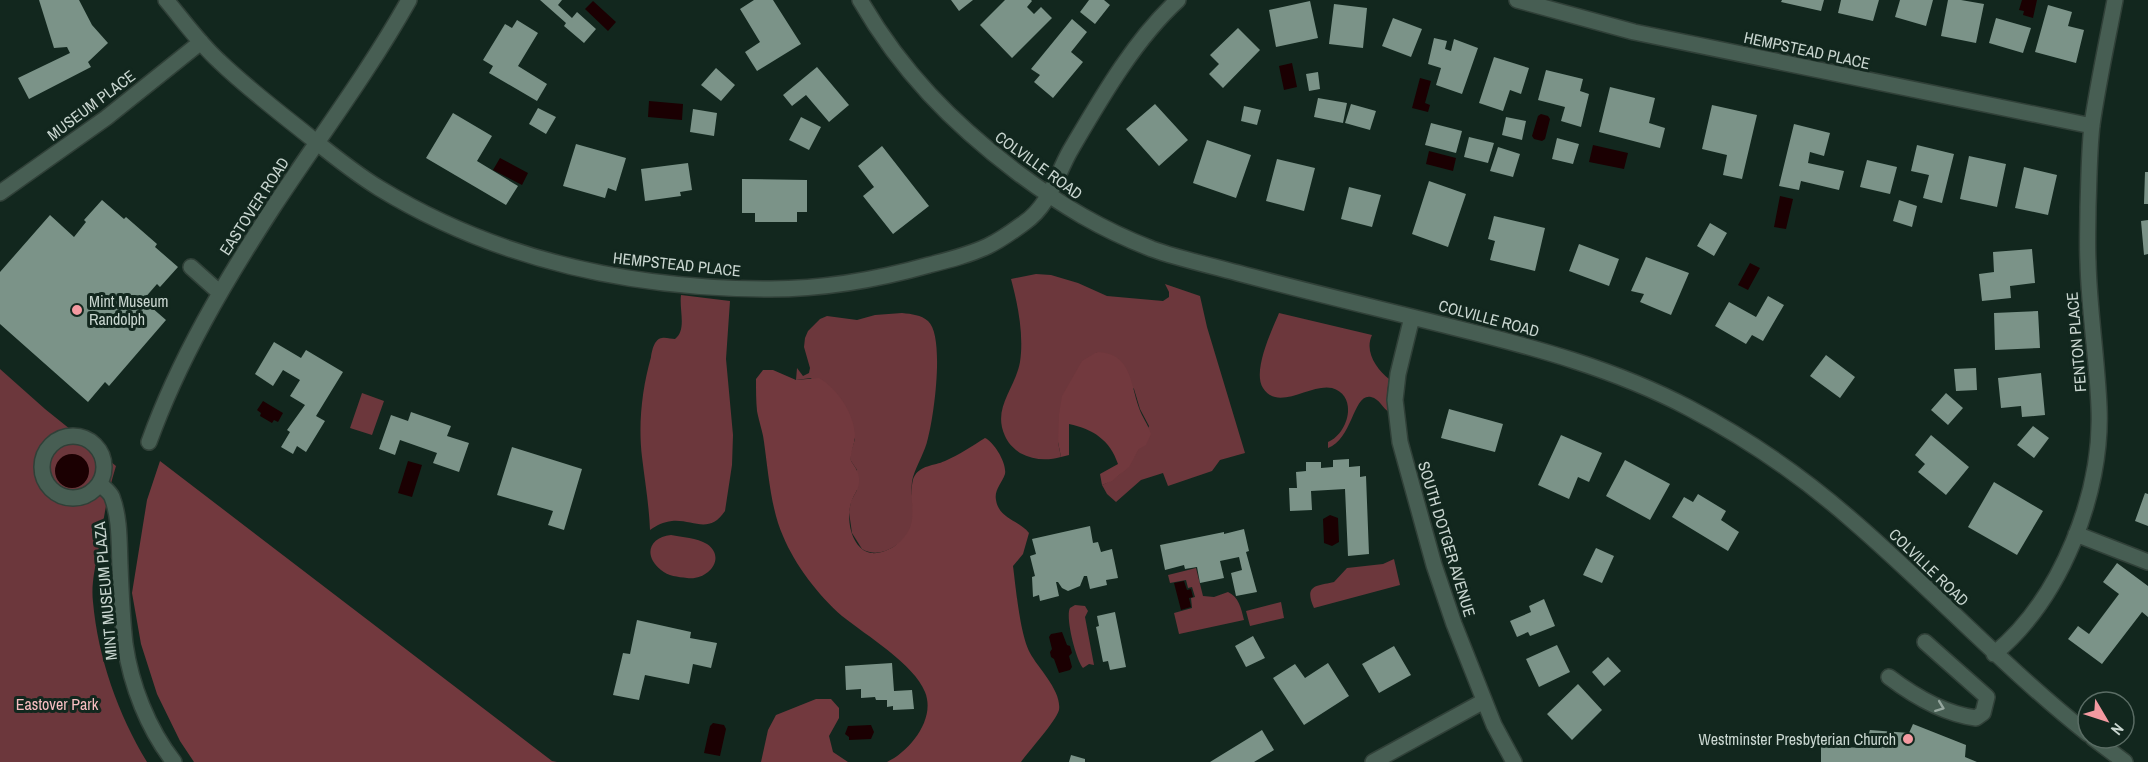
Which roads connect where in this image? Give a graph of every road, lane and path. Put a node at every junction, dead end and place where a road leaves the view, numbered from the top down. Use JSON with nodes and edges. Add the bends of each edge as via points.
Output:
{"nodes":[{"id":1,"x":166,"y":0,"type":"edge"},
{"id":2,"x":409,"y":0,"type":"edge"},
{"id":3,"x":860,"y":0,"type":"edge"},
{"id":4,"x":1178,"y":0,"type":"edge"},
{"id":5,"x":1517,"y":0,"type":"edge"},
{"id":6,"x":2115,"y":0,"type":"edge"},
{"id":7,"x":201,"y":42,"type":"junction"},
{"id":8,"x":2092,"y":126,"type":"junction"},
{"id":9,"x":317,"y":142,"type":"junction"},
{"id":10,"x":0,"y":193,"type":"edge"},
{"id":11,"x":1049,"y":196,"type":"junction"},
{"id":12,"x":191,"y":267,"type":"dead end"},
{"id":13,"x":220,"y":293,"type":"junction"},
{"id":14,"x":1412,"y":317,"type":"junction"},
{"id":15,"x":149,"y":442,"type":"dead end"},
{"id":16,"x":100,"y":484,"type":"junction"},
{"id":17,"x":2076,"y":534,"type":"junction"},
{"id":18,"x":2148,"y":562,"type":"edge"},
{"id":19,"x":1925,"y":642,"type":"dead end"},
{"id":20,"x":1994,"y":654,"type":"junction"},
{"id":21,"x":1889,"y":678,"type":"dead end"},
{"id":22,"x":1484,"y":700,"type":"junction"},
{"id":23,"x":2076,"y":725,"type":"edge"},
{"id":24,"x":2109,"y":750,"type":"edge"},
{"id":25,"x":174,"y":762,"type":"edge"},
{"id":26,"x":1373,"y":762,"type":"edge"},
{"id":27,"x":1514,"y":762,"type":"edge"},
{"id":28,"x":2125,"y":762,"type":"edge"}],
"edges":[{"from":1,"to":7,"type":"street","name":"HEMPSTEAD PLACE"},
{"from":2,"to":9,"type":"street","name":"EASTOVER ROAD","via":[[350,97]]},
{"from":3,"to":11,"type":"street","name":"COLVILLE ROAD","via":[[890,48],[940,107],[978,142]]},
{"from":4,"to":11,"type":"street","name":"HEMPSTEAD PLACE","via":[[1140,42],[1102,98]]},
{"from":5,"to":8,"type":"street","name":"HEMPSTEAD PLACE","via":[[1656,36]]},
{"from":6,"to":8,"type":"street","name":"FENTON PLACE"},
{"from":7,"to":9,"type":"street","name":"HEMPSTEAD PLACE","via":[[225,67]]},
{"from":7,"to":10,"type":"street","name":"MUSEUM PLACE","via":[[106,118]]},
{"from":8,"to":17,"type":"street","name":"FENTON PLACE","via":[[2088,262],[2099,408],[2097,451]]},
{"from":9,"to":11,"type":"street","name":"HEMPSTEAD PLACE","via":[[399,199],[505,247],[572,268],[702,288],[798,289],[895,274],[988,246],[1028,221]]},
{"from":9,"to":13,"type":"street","name":"EASTOVER ROAD"},
{"from":11,"to":14,"type":"street","name":"COLVILLE ROAD","via":[[1081,217],[1153,249]]},
{"from":12,"to":13,"type":"street"},
{"from":13,"to":15,"type":"street","name":"EASTOVER ROAD","via":[[166,395]]},
{"from":14,"to":20,"type":"street","name":"COLVILLE ROAD","via":[[1572,360],[1652,391],[1741,437],[1850,518]]},
{"from":14,"to":22,"type":"street","name":"SOUTH DOTGER AVENUE","via":[[1395,400],[1400,442],[1434,565]]},
{"from":16,"to":16,"type":"street","via":[[104,460],[89,440],[65,436],[46,450],[41,462],[42,475],[56,494],[80,498]]},
{"from":16,"to":25,"type":"street","name":"MINT MUSEUM PLAZA","via":[[111,494],[115,508],[131,672],[151,727]]},
{"from":17,"to":18,"type":"street"},
{"from":17,"to":20,"type":"street","name":"FENTON PLACE","via":[[2059,573],[2037,608]]},
{"from":21,"to":19,"type":"street","one_way":true,"via":[[1925,701],[1965,716],[1976,718],[1983,713],[1987,697]]},
{"from":20,"to":23,"type":"street","name":"COLVILLE ROAD"},
{"from":22,"to":26,"type":"street"},
{"from":22,"to":27,"type":"street","name":"SOUTH DOTGER AVENUE"},
{"from":24,"to":28,"type":"street"}]}
